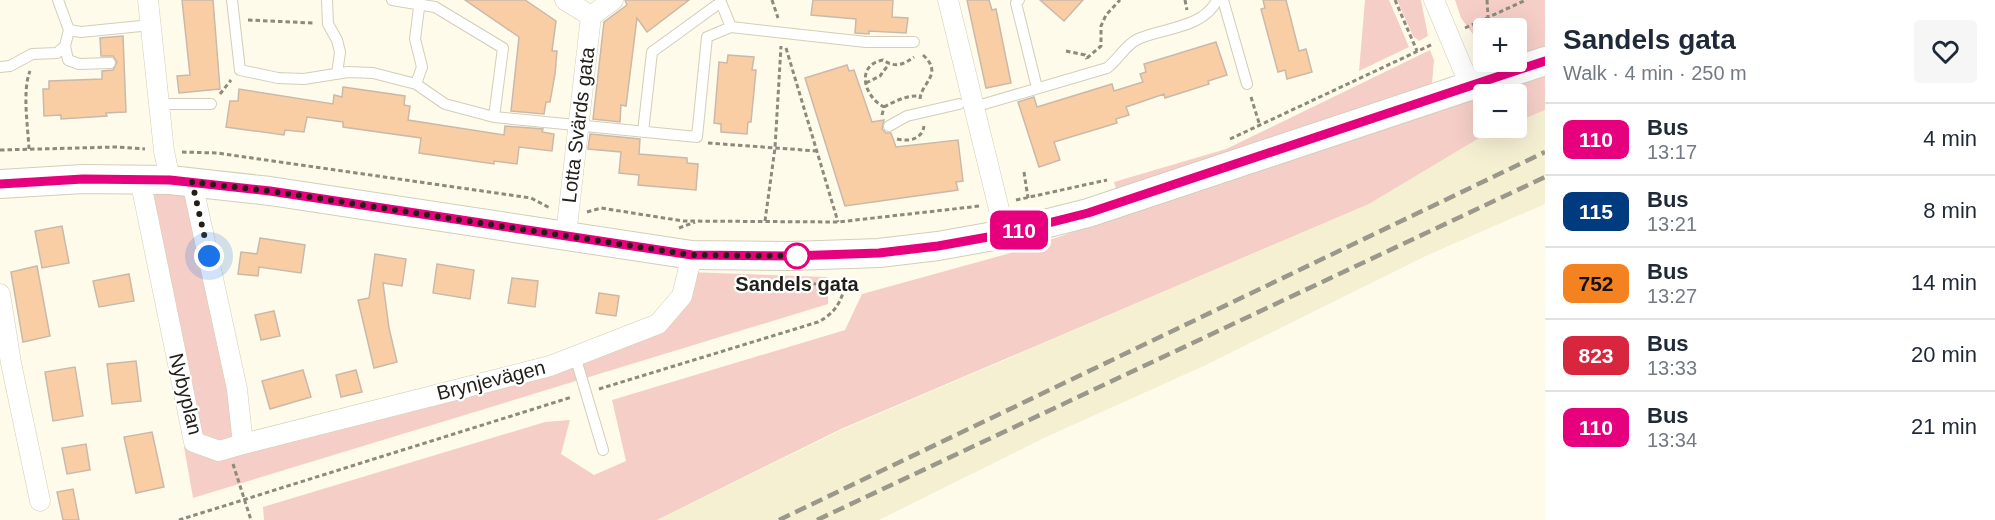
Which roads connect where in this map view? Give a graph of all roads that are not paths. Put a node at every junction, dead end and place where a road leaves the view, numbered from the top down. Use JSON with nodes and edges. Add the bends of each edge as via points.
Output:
{"nodes":[{"id":1,"x":58,"y":0,"type":"edge"},
{"id":2,"x":148,"y":0,"type":"edge"},
{"id":3,"x":232,"y":0,"type":"edge"},
{"id":4,"x":327,"y":0,"type":"edge"},
{"id":5,"x":392,"y":0,"type":"edge"},
{"id":6,"x":565,"y":0,"type":"edge"},
{"id":7,"x":613,"y":0,"type":"edge"},
{"id":8,"x":948,"y":0,"type":"edge"},
{"id":9,"x":1019,"y":0,"type":"edge"},
{"id":10,"x":1217,"y":0,"type":"edge"},
{"id":11,"x":1223,"y":0,"type":"edge"},
{"id":12,"x":1434,"y":0,"type":"edge"},
{"id":13,"x":721,"y":1,"type":"edge"},
{"id":14,"x":420,"y":2,"type":"edge"},
{"id":15,"x":591,"y":16,"type":"junction"},
{"id":16,"x":151,"y":25,"type":"junction"},
{"id":17,"x":731,"y":27,"type":"junction"},
{"id":18,"x":69,"y":30,"type":"junction"},
{"id":19,"x":914,"y":42,"type":"dead end"},
{"id":20,"x":65,"y":46,"type":"junction"},
{"id":21,"x":1545,"y":61,"type":"edge"},
{"id":22,"x":110,"y":63,"type":"dead end"},
{"id":23,"x":0,"y":67,"type":"edge"},
{"id":24,"x":337,"y":74,"type":"junction"},
{"id":25,"x":416,"y":84,"type":"junction"},
{"id":26,"x":1247,"y":84,"type":"road end"},
{"id":27,"x":1470,"y":86,"type":"junction"},
{"id":28,"x":1037,"y":88,"type":"junction"},
{"id":29,"x":159,"y":104,"type":"junction"},
{"id":30,"x":211,"y":104,"type":"road end"},
{"id":31,"x":967,"y":105,"type":"junction"},
{"id":32,"x":494,"y":117,"type":"junction"},
{"id":33,"x":885,"y":123,"type":"road end"},
{"id":34,"x":577,"y":126,"type":"junction"},
{"id":35,"x":643,"y":132,"type":"junction"},
{"id":36,"x":140,"y":179,"type":"junction"},
{"id":37,"x":181,"y":181,"type":"junction"},
{"id":38,"x":0,"y":184,"type":"edge"},
{"id":39,"x":566,"y":226,"type":"junction"},
{"id":40,"x":1005,"y":234,"type":"junction"},
{"id":41,"x":692,"y":255,"type":"junction"},
{"id":42,"x":0,"y":294,"type":"edge"},
{"id":43,"x":575,"y":356,"type":"junction"},
{"id":44,"x":5,"y":364,"type":"edge"},
{"id":45,"x":243,"y":444,"type":"junction"},
{"id":46,"x":603,"y":450,"type":"dead end"},
{"id":47,"x":40,"y":501,"type":"dead end"}],
"edges":[{"from":1,"to":18,"type":"lane"},
{"from":2,"to":16,"type":"street"},
{"from":3,"to":24,"type":"lane","via":[[240,70],[278,78]]},
{"from":4,"to":24,"type":"lane","via":[[328,24],[340,52]]},
{"from":5,"to":14,"type":"lane"},
{"from":6,"to":15,"type":"street"},
{"from":7,"to":15,"type":"street"},
{"from":8,"to":31,"type":"street"},
{"from":9,"to":28,"type":"lane","via":[[1016,3]]},
{"from":10,"to":28,"type":"lane","via":[[1213,8],[1195,21],[1127,46],[1107,68]]},
{"from":11,"to":26,"type":"lane"},
{"from":12,"to":27,"type":"street"},
{"from":13,"to":17,"type":"lane"},
{"from":13,"to":35,"type":"lane","via":[[652,52]]},
{"from":14,"to":25,"type":"lane","via":[[415,39],[422,67]]},
{"from":14,"to":32,"type":"lane","via":[[502,48]]},
{"from":15,"to":34,"type":"street","name":"Lotta Svärds gata"},
{"from":16,"to":18,"type":"lane"},
{"from":16,"to":29,"type":"street"},
{"from":17,"to":19,"type":"lane","via":[[866,42]]},
{"from":17,"to":35,"type":"lane","via":[[707,37],[697,137]]},
{"from":18,"to":20,"type":"lane"},
{"from":20,"to":22,"type":"lane","via":[[68,60],[79,64]]},
{"from":20,"to":23,"type":"lane","via":[[57,53],[32,54]]},
{"from":21,"to":27,"type":"main road"},
{"from":24,"to":25,"type":"lane","via":[[373,73]]},
{"from":25,"to":32,"type":"lane","via":[[446,104]]},
{"from":27,"to":40,"type":"main road","via":[[1088,213]]},
{"from":28,"to":31,"type":"lane"},
{"from":29,"to":30,"type":"lane"},
{"from":29,"to":37,"type":"street","via":[[164,151]]},
{"from":31,"to":33,"type":"lane"},
{"from":31,"to":40,"type":"street"},
{"from":32,"to":34,"type":"lane"},
{"from":34,"to":35,"type":"lane"},
{"from":34,"to":39,"type":"street","name":"Lotta Svärds gata"},
{"from":36,"to":37,"type":"main road"},
{"from":36,"to":38,"type":"main road"},
{"from":36,"to":45,"type":"street","name":"Nybyplan","via":[[194,442],[219,451]]},
{"from":37,"to":39,"type":"main road","via":[[426,216]]},
{"from":37,"to":45,"type":"street","via":[[237,389]]},
{"from":39,"to":41,"type":"main road"},
{"from":40,"to":41,"type":"main road","via":[[879,253]]},
{"from":41,"to":43,"type":"street","name":"Brynjevägen","via":[[682,296],[658,324]]},
{"from":42,"to":44,"type":"street"},
{"from":43,"to":45,"type":"street","name":"Brynjevägen","via":[[550,366]]},
{"from":43,"to":46,"type":"lane"},
{"from":44,"to":47,"type":"street"}]}
